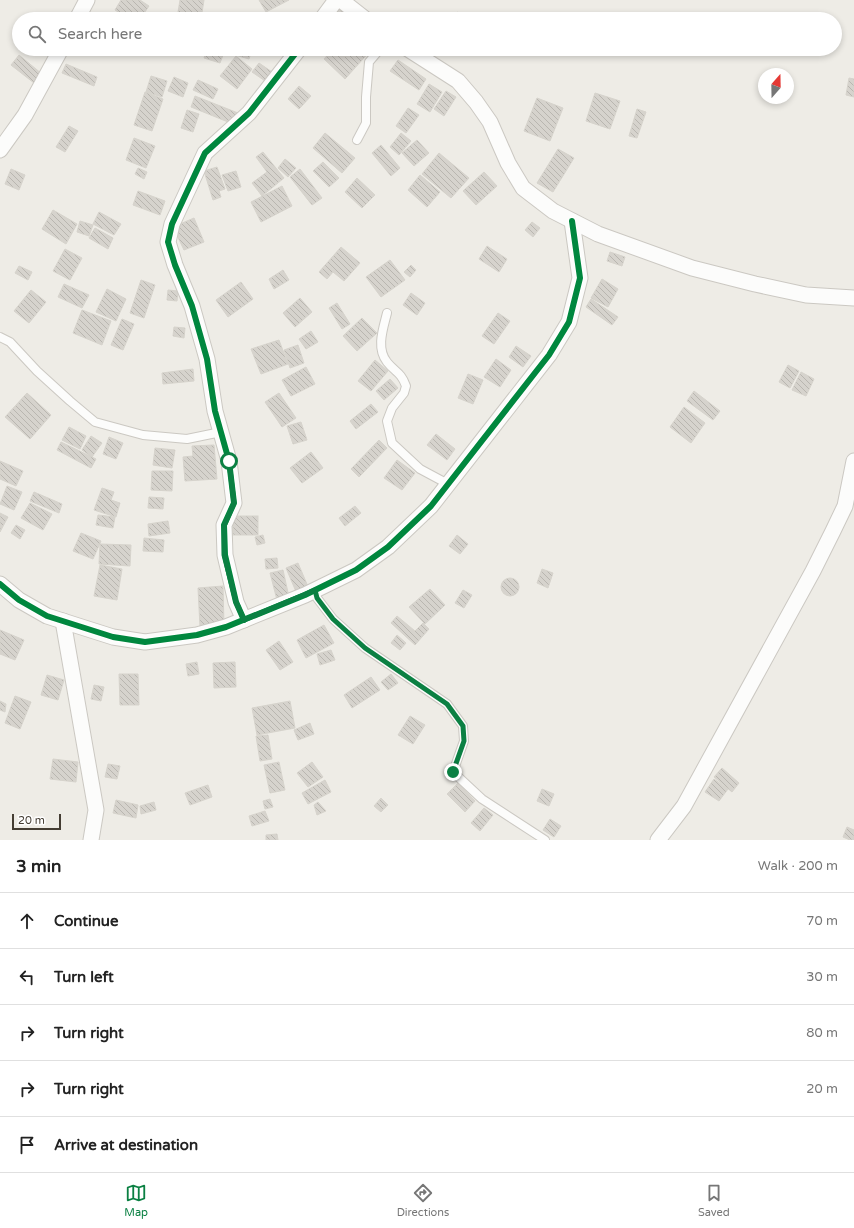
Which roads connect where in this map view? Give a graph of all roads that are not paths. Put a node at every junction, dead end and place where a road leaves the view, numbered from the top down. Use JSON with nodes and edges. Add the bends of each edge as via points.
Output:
{"nodes":[{"id":1,"x":88,"y":0,"type":"edge"},
{"id":2,"x":336,"y":0,"type":"edge"},
{"id":3,"x":342,"y":0,"type":"edge"},
{"id":4,"x":81,"y":12,"type":"edge"},
{"id":5,"x":327,"y":12,"type":"edge"},
{"id":6,"x":357,"y":12,"type":"edge"},
{"id":7,"x":57,"y":56,"type":"edge"},
{"id":8,"x":294,"y":56,"type":"edge"},
{"id":9,"x":375,"y":56,"type":"edge"},
{"id":10,"x":419,"y":56,"type":"edge"},
{"id":11,"x":357,"y":140,"type":"dead end"},
{"id":12,"x":0,"y":150,"type":"edge"},
{"id":13,"x":572,"y":221,"type":"junction"},
{"id":14,"x":854,"y":298,"type":"edge"},
{"id":15,"x":388,"y":313,"type":"dead end"},
{"id":16,"x":0,"y":337,"type":"edge"},
{"id":17,"x":221,"y":432,"type":"junction"},
{"id":18,"x":854,"y":461,"type":"edge"},
{"id":19,"x":448,"y":484,"type":"junction"},
{"id":20,"x":0,"y":584,"type":"edge"},
{"id":21,"x":315,"y":590,"type":"junction"},
{"id":22,"x":244,"y":620,"type":"junction"},
{"id":23,"x":62,"y":621,"type":"junction"},
{"id":24,"x":91,"y":840,"type":"edge"},
{"id":25,"x":545,"y":840,"type":"edge"},
{"id":26,"x":658,"y":840,"type":"edge"}],
"edges":[{"from":1,"to":4,"type":"street"},
{"from":2,"to":5,"type":"street"},
{"from":3,"to":6,"type":"street"},
{"from":7,"to":12,"type":"street","via":[[25,115]]},
{"from":8,"to":17,"type":"street","via":[[250,113],[205,153],[172,224],[168,242],[192,306],[207,359]]},
{"from":9,"to":11,"type":"lane","via":[[370,62],[366,123]]},
{"from":10,"to":13,"type":"street","via":[[458,81],[476,102],[490,122],[508,164],[524,188],[553,211]]},
{"from":13,"to":14,"type":"street","via":[[598,234],[692,268],[806,295]]},
{"from":13,"to":19,"type":"street","via":[[580,278],[569,322],[549,355]]},
{"from":15,"to":19,"type":"lane","via":[[382,332],[381,347],[386,361],[403,378],[406,386],[404,394],[392,408],[387,421],[392,443],[420,469]]},
{"from":16,"to":17,"type":"lane","via":[[10,342],[37,371],[95,422],[143,435],[187,439]]},
{"from":17,"to":22,"type":"street","via":[[229,461],[234,503],[224,526],[224,555],[236,602]]},
{"from":18,"to":26,"type":"street","via":[[845,506],[813,571],[684,806]]},
{"from":19,"to":21,"type":"street","via":[[431,506],[388,547],[356,570]]},
{"from":20,"to":23,"type":"street","via":[[19,600],[47,616]]},
{"from":21,"to":22,"type":"street"},
{"from":21,"to":25,"type":"lane","via":[[317,598],[333,619],[365,648],[447,704],[463,726],[464,741],[453,772],[482,799]]},
{"from":22,"to":23,"type":"street","via":[[226,628],[197,635],[145,642],[113,637]]},
{"from":23,"to":24,"type":"street","via":[[96,810]]}]}
